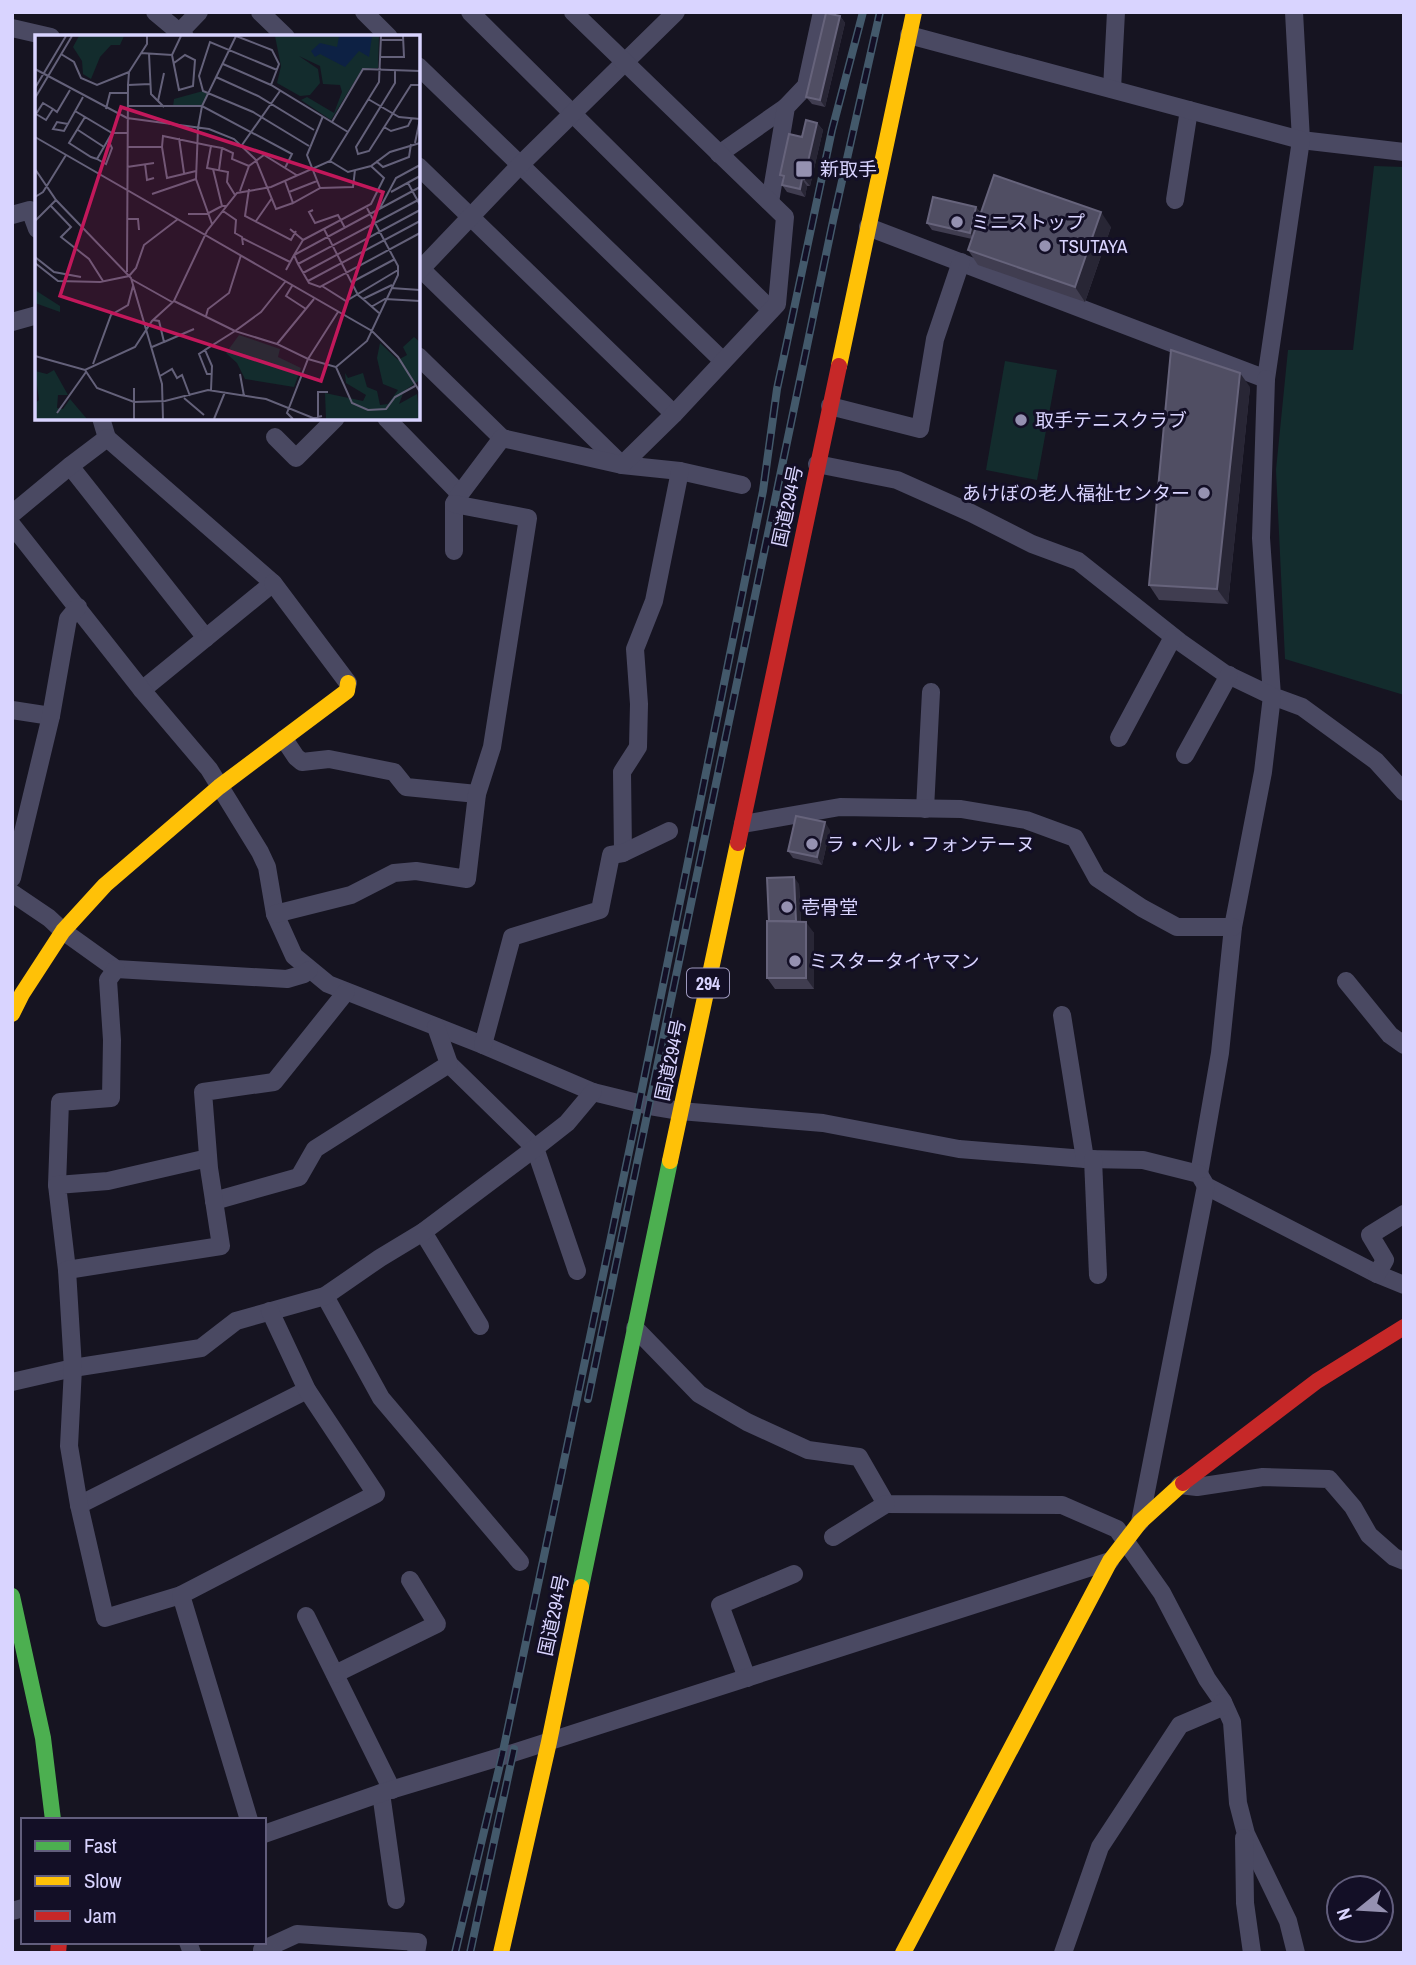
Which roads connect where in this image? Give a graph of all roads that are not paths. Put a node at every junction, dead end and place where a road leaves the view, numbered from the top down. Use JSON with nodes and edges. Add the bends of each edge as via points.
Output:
{"nodes":[{"id":1,"x":155,"y":12,"type":"edge"},
{"id":2,"x":199,"y":12,"type":"edge"},
{"id":3,"x":260,"y":12,"type":"edge"},
{"id":4,"x":364,"y":12,"type":"edge"},
{"id":5,"x":470,"y":12,"type":"edge"},
{"id":6,"x":573,"y":12,"type":"edge"},
{"id":7,"x":676,"y":12,"type":"edge"},
{"id":8,"x":822,"y":12,"type":"edge"},
{"id":9,"x":914,"y":12,"type":"edge"},
{"id":10,"x":1116,"y":12,"type":"edge"},
{"id":11,"x":1294,"y":12,"type":"edge"},
{"id":12,"x":12,"y":28,"type":"edge"},
{"id":13,"x":42,"y":35,"type":"edge"},
{"id":14,"x":180,"y":35,"type":"edge"},
{"id":15,"x":284,"y":35,"type":"edge"},
{"id":16,"x":387,"y":35,"type":"edge"},
{"id":17,"x":909,"y":35,"type":"junction"},
{"id":18,"x":624,"y":63,"type":"junction"},
{"id":19,"x":420,"y":68,"type":"edge"},
{"id":20,"x":1112,"y":89,"type":"junction"},
{"id":21,"x":786,"y":107,"type":"junction"},
{"id":22,"x":1189,"y":110,"type":"junction"},
{"id":23,"x":574,"y":114,"type":"junction"},
{"id":24,"x":1301,"y":140,"type":"junction"},
{"id":25,"x":1404,"y":152,"type":"edge"},
{"id":26,"x":719,"y":154,"type":"junction"},
{"id":27,"x":520,"y":166,"type":"junction"},
{"id":28,"x":420,"y":168,"type":"edge"},
{"id":29,"x":1175,"y":200,"type":"dead end"},
{"id":30,"x":770,"y":202,"type":"junction"},
{"id":31,"x":12,"y":215,"type":"edge"},
{"id":32,"x":472,"y":218,"type":"junction"},
{"id":33,"x":35,"y":224,"type":"edge"},
{"id":34,"x":869,"y":227,"type":"junction"},
{"id":35,"x":961,"y":262,"type":"junction"},
{"id":36,"x":420,"y":268,"type":"edge"},
{"id":37,"x":420,"y":270,"type":"edge"},
{"id":38,"x":771,"y":310,"type":"junction"},
{"id":39,"x":35,"y":316,"type":"edge"},
{"id":40,"x":12,"y":322,"type":"edge"},
{"id":41,"x":420,"y":358,"type":"edge"},
{"id":42,"x":723,"y":361,"type":"junction"},
{"id":43,"x":1266,"y":379,"type":"junction"},
{"id":44,"x":830,"y":406,"type":"junction"},
{"id":45,"x":674,"y":414,"type":"junction"},
{"id":46,"x":102,"y":420,"type":"edge"},
{"id":47,"x":334,"y":420,"type":"edge"},
{"id":48,"x":388,"y":420,"type":"edge"},
{"id":49,"x":275,"y":437,"type":"dead end"},
{"id":50,"x":107,"y":438,"type":"junction"},
{"id":51,"x":502,"y":438,"type":"junction"},
{"id":52,"x":817,"y":464,"type":"junction"},
{"id":53,"x":622,"y":465,"type":"junction"},
{"id":54,"x":70,"y":466,"type":"junction"},
{"id":55,"x":680,"y":471,"type":"junction"},
{"id":56,"x":742,"y":485,"type":"dead end"},
{"id":57,"x":457,"y":499,"type":"junction"},
{"id":58,"x":12,"y":514,"type":"edge"},
{"id":59,"x":12,"y":525,"type":"edge"},
{"id":60,"x":454,"y":551,"type":"dead end"},
{"id":61,"x":273,"y":583,"type":"junction"},
{"id":62,"x":78,"y":607,"type":"junction"},
{"id":63,"x":1173,"y":637,"type":"junction"},
{"id":64,"x":206,"y":638,"type":"junction"},
{"id":65,"x":1229,"y":675,"type":"junction"},
{"id":66,"x":348,"y":682,"type":"joint"},
{"id":67,"x":142,"y":690,"type":"junction"},
{"id":68,"x":931,"y":692,"type":"dead end"},
{"id":69,"x":1272,"y":696,"type":"junction"},
{"id":70,"x":12,"y":710,"type":"edge"},
{"id":71,"x":51,"y":716,"type":"junction"},
{"id":72,"x":284,"y":738,"type":"junction"},
{"id":73,"x":1119,"y":738,"type":"dead end"},
{"id":74,"x":1185,"y":755,"type":"dead end"},
{"id":75,"x":219,"y":787,"type":"junction"},
{"id":76,"x":1404,"y":792,"type":"edge"},
{"id":77,"x":477,"y":794,"type":"junction"},
{"id":78,"x":925,"y":809,"type":"junction"},
{"id":79,"x":743,"y":824,"type":"junction"},
{"id":80,"x":669,"y":831,"type":"dead end"},
{"id":81,"x":623,"y":853,"type":"junction"},
{"id":82,"x":12,"y":878,"type":"edge"},
{"id":83,"x":12,"y":893,"type":"edge"},
{"id":84,"x":275,"y":914,"type":"junction"},
{"id":85,"x":1233,"y":927,"type":"junction"},
{"id":86,"x":63,"y":931,"type":"junction"},
{"id":87,"x":116,"y":969,"type":"junction"},
{"id":88,"x":309,"y":970,"type":"junction"},
{"id":89,"x":1346,"y":982,"type":"dead end"},
{"id":90,"x":346,"y":992,"type":"junction"},
{"id":91,"x":12,"y":1014,"type":"edge"},
{"id":92,"x":1062,"y":1016,"type":"dead end"},
{"id":93,"x":436,"y":1027,"type":"junction"},
{"id":94,"x":483,"y":1045,"type":"junction"},
{"id":95,"x":1404,"y":1045,"type":"edge"},
{"id":96,"x":449,"y":1063,"type":"junction"},
{"id":97,"x":593,"y":1092,"type":"junction"},
{"id":98,"x":680,"y":1111,"type":"junction"},
{"id":99,"x":535,"y":1148,"type":"junction"},
{"id":100,"x":208,"y":1158,"type":"junction"},
{"id":101,"x":1089,"y":1159,"type":"junction"},
{"id":102,"x":1202,"y":1180,"type":"junction"},
{"id":103,"x":57,"y":1185,"type":"junction"},
{"id":104,"x":214,"y":1201,"type":"junction"},
{"id":105,"x":1404,"y":1214,"type":"edge"},
{"id":106,"x":423,"y":1232,"type":"junction"},
{"id":107,"x":67,"y":1270,"type":"junction"},
{"id":108,"x":578,"y":1271,"type":"dead end"},
{"id":109,"x":1098,"y":1275,"type":"dead end"},
{"id":110,"x":1377,"y":1275,"type":"junction"},
{"id":111,"x":1404,"y":1285,"type":"edge"},
{"id":112,"x":325,"y":1296,"type":"junction"},
{"id":113,"x":270,"y":1311,"type":"junction"},
{"id":114,"x":481,"y":1326,"type":"dead end"},
{"id":115,"x":1404,"y":1327,"type":"edge"},
{"id":116,"x":635,"y":1328,"type":"junction"},
{"id":117,"x":73,"y":1368,"type":"junction"},
{"id":118,"x":12,"y":1382,"type":"edge"},
{"id":119,"x":307,"y":1390,"type":"junction"},
{"id":120,"x":1180,"y":1485,"type":"junction"},
{"id":121,"x":886,"y":1504,"type":"junction"},
{"id":122,"x":79,"y":1505,"type":"junction"},
{"id":123,"x":1140,"y":1522,"type":"junction"},
{"id":124,"x":833,"y":1537,"type":"dead end"},
{"id":125,"x":1126,"y":1541,"type":"junction"},
{"id":126,"x":1110,"y":1561,"type":"junction"},
{"id":127,"x":1404,"y":1561,"type":"edge"},
{"id":128,"x":520,"y":1562,"type":"dead end"},
{"id":129,"x":794,"y":1574,"type":"dead end"},
{"id":130,"x":410,"y":1580,"type":"dead end"},
{"id":131,"x":181,"y":1595,"type":"junction"},
{"id":132,"x":12,"y":1596,"type":"edge"},
{"id":133,"x":306,"y":1616,"type":"dead end"},
{"id":134,"x":335,"y":1674,"type":"junction"},
{"id":135,"x":747,"y":1678,"type":"junction"},
{"id":136,"x":1223,"y":1702,"type":"junction"},
{"id":137,"x":549,"y":1741,"type":"junction"},
{"id":138,"x":387,"y":1792,"type":"junction"},
{"id":139,"x":53,"y":1818,"type":"edge"},
{"id":140,"x":249,"y":1818,"type":"edge"},
{"id":141,"x":1244,"y":1824,"type":"junction"},
{"id":142,"x":266,"y":1833,"type":"edge"},
{"id":143,"x":396,"y":1900,"type":"dead end"},
{"id":144,"x":262,"y":1953,"type":"edge"},
{"id":145,"x":416,"y":1953,"type":"edge"},
{"id":146,"x":501,"y":1953,"type":"edge"},
{"id":147,"x":902,"y":1953,"type":"edge"},
{"id":148,"x":1063,"y":1953,"type":"edge"},
{"id":149,"x":1252,"y":1953,"type":"edge"},
{"id":150,"x":1296,"y":1953,"type":"edge"}],
"edges":[{"from":1,"to":14,"type":"street"},
{"from":2,"to":14,"type":"street"},
{"from":3,"to":15,"type":"street"},
{"from":4,"to":16,"type":"street"},
{"from":5,"to":23,"type":"street"},
{"from":6,"to":18,"type":"street"},
{"from":7,"to":18,"type":"street"},
{"from":8,"to":21,"type":"street","via":[[806,86]]},
{"from":9,"to":17,"type":"main road","name":"国道294号","number":"294"},
{"from":10,"to":20,"type":"street"},
{"from":11,"to":24,"type":"street"},
{"from":12,"to":13,"type":"street"},
{"from":17,"to":20,"type":"street"},
{"from":17,"to":34,"type":"main road","name":"国道294号","number":"294"},
{"from":18,"to":23,"type":"street"},
{"from":18,"to":26,"type":"street"},
{"from":19,"to":27,"type":"street"},
{"from":20,"to":22,"type":"street"},
{"from":21,"to":26,"type":"street"},
{"from":21,"to":30,"type":"street"},
{"from":22,"to":24,"type":"street"},
{"from":22,"to":29,"type":"street"},
{"from":23,"to":27,"type":"street"},
{"from":23,"to":38,"type":"street"},
{"from":24,"to":25,"type":"street"},
{"from":24,"to":43,"type":"street"},
{"from":26,"to":30,"type":"street"},
{"from":27,"to":32,"type":"street"},
{"from":27,"to":42,"type":"street"},
{"from":28,"to":32,"type":"street"},
{"from":30,"to":38,"type":"street","via":[[785,216],[777,303]]},
{"from":31,"to":33,"type":"street","via":[[30,210]]},
{"from":32,"to":36,"type":"street"},
{"from":32,"to":45,"type":"street"},
{"from":34,"to":35,"type":"street"},
{"from":34,"to":44,"type":"main road","name":"国道294号","number":"294"},
{"from":35,"to":43,"type":"street"},
{"from":35,"to":44,"type":"street","via":[[935,339],[920,429]]},
{"from":37,"to":53,"type":"street"},
{"from":38,"to":42,"type":"street"},
{"from":39,"to":40,"type":"street"},
{"from":41,"to":51,"type":"street"},
{"from":42,"to":45,"type":"street"},
{"from":43,"to":69,"type":"street","via":[[1261,538]]},
{"from":44,"to":52,"type":"main road","name":"国道294号","number":"294"},
{"from":45,"to":53,"type":"street"},
{"from":46,"to":50,"type":"street"},
{"from":47,"to":49,"type":"street","via":[[296,458]]},
{"from":48,"to":57,"type":"street"},
{"from":50,"to":54,"type":"street"},
{"from":50,"to":61,"type":"street"},
{"from":51,"to":53,"type":"street"},
{"from":51,"to":57,"type":"street"},
{"from":52,"to":63,"type":"street","via":[[897,480],[1078,561]]},
{"from":52,"to":79,"type":"main road","name":"国道294号","number":"294"},
{"from":53,"to":55,"type":"street"},
{"from":54,"to":58,"type":"street"},
{"from":54,"to":64,"type":"street"},
{"from":55,"to":56,"type":"street"},
{"from":55,"to":81,"type":"street","via":[[654,601],[635,649],[638,747],[622,772]]},
{"from":57,"to":60,"type":"street"},
{"from":57,"to":77,"type":"street","via":[[528,518],[492,747]]},
{"from":59,"to":62,"type":"street"},
{"from":61,"to":64,"type":"street"},
{"from":61,"to":66,"type":"street"},
{"from":62,"to":67,"type":"street"},
{"from":62,"to":71,"type":"street","via":[[68,619]]},
{"from":63,"to":65,"type":"street"},
{"from":63,"to":73,"type":"street"},
{"from":64,"to":67,"type":"street"},
{"from":65,"to":69,"type":"street"},
{"from":65,"to":74,"type":"street"},
{"from":66,"to":72,"type":"main road","via":[[347,691]]},
{"from":67,"to":75,"type":"street"},
{"from":68,"to":78,"type":"street"},
{"from":69,"to":76,"type":"street","via":[[1302,707],[1377,761]]},
{"from":69,"to":85,"type":"street","via":[[1263,772]]},
{"from":70,"to":71,"type":"street"},
{"from":71,"to":82,"type":"street"},
{"from":72,"to":75,"type":"main road"},
{"from":72,"to":77,"type":"street","via":[[302,762],[329,759],[394,772],[406,787]]},
{"from":75,"to":84,"type":"street","via":[[267,867]]},
{"from":75,"to":86,"type":"main road","via":[[105,885]]},
{"from":77,"to":84,"type":"street","via":[[467,879],[394,873],[351,895]]},
{"from":78,"to":79,"type":"street","via":[[840,807]]},
{"from":78,"to":85,"type":"street","via":[[961,809],[1026,820],[1075,838],[1097,878],[1142,908],[1177,927]]},
{"from":79,"to":98,"type":"main road","name":"国道294号","number":"294"},
{"from":80,"to":81,"type":"street"},
{"from":81,"to":94,"type":"street","via":[[611,855],[600,910],[512,937]]},
{"from":83,"to":86,"type":"street"},
{"from":84,"to":88,"type":"street","via":[[294,956]]},
{"from":85,"to":102,"type":"street"},
{"from":86,"to":87,"type":"street"},
{"from":86,"to":91,"type":"main road"},
{"from":87,"to":88,"type":"street","via":[[287,979]]},
{"from":87,"to":103,"type":"street","via":[[108,980],[111,1098],[60,1102]]},
{"from":88,"to":90,"type":"street"},
{"from":89,"to":95,"type":"street","via":[[1390,1035]]},
{"from":90,"to":93,"type":"street"},
{"from":90,"to":100,"type":"street","via":[[274,1082],[203,1092]]},
{"from":92,"to":101,"type":"street"},
{"from":93,"to":94,"type":"street"},
{"from":93,"to":96,"type":"street"},
{"from":94,"to":97,"type":"street"},
{"from":96,"to":99,"type":"street"},
{"from":96,"to":104,"type":"street","via":[[315,1149],[299,1177]]},
{"from":97,"to":98,"type":"street"},
{"from":97,"to":99,"type":"street","via":[[566,1123]]},
{"from":98,"to":101,"type":"street","via":[[824,1123],[959,1149]]},
{"from":98,"to":116,"type":"main road","name":"国道294号","number":"294"},
{"from":99,"to":106,"type":"street"},
{"from":99,"to":108,"type":"street"},
{"from":100,"to":103,"type":"street","via":[[108,1181]]},
{"from":100,"to":104,"type":"street"},
{"from":101,"to":102,"type":"street","via":[[1143,1160]]},
{"from":101,"to":109,"type":"street"},
{"from":102,"to":110,"type":"street"},
{"from":102,"to":123,"type":"street"},
{"from":103,"to":107,"type":"street"},
{"from":104,"to":107,"type":"street","via":[[221,1246]]},
{"from":105,"to":110,"type":"street","via":[[1370,1235],[1385,1260]]},
{"from":106,"to":112,"type":"street"},
{"from":106,"to":114,"type":"street"},
{"from":107,"to":117,"type":"street"},
{"from":110,"to":111,"type":"street"},
{"from":112,"to":113,"type":"street"},
{"from":112,"to":128,"type":"street","via":[[381,1398]]},
{"from":113,"to":117,"type":"street","via":[[236,1321],[201,1348]]},
{"from":113,"to":119,"type":"street"},
{"from":115,"to":120,"type":"main road","via":[[1317,1381]]},
{"from":116,"to":121,"type":"street","via":[[699,1394],[747,1422],[808,1450],[859,1457]]},
{"from":116,"to":137,"type":"main road","name":"国道294号","number":"294"},
{"from":117,"to":118,"type":"street"},
{"from":117,"to":122,"type":"street","via":[[69,1446]]},
{"from":119,"to":122,"type":"street"},
{"from":119,"to":131,"type":"street","via":[[376,1494]]},
{"from":120,"to":123,"type":"main road"},
{"from":120,"to":127,"type":"street","via":[[1197,1487],[1263,1477],[1329,1479],[1369,1535]]},
{"from":121,"to":124,"type":"street"},
{"from":121,"to":125,"type":"street","via":[[1062,1505],[1117,1530]]},
{"from":122,"to":131,"type":"street","via":[[105,1618]]},
{"from":123,"to":125,"type":"main road"},
{"from":125,"to":126,"type":"main road"},
{"from":125,"to":136,"type":"street","via":[[1162,1593]]},
{"from":126,"to":135,"type":"street"},
{"from":126,"to":147,"type":"main road"},
{"from":129,"to":135,"type":"street","via":[[720,1605]]},
{"from":130,"to":134,"type":"street","via":[[437,1624]]},
{"from":131,"to":140,"type":"street"},
{"from":132,"to":139,"type":"main road","via":[[43,1738]]},
{"from":133,"to":134,"type":"street"},
{"from":134,"to":138,"type":"street"},
{"from":135,"to":137,"type":"street"},
{"from":136,"to":141,"type":"street","via":[[1232,1721],[1238,1803]]},
{"from":136,"to":148,"type":"street","via":[[1220,1708],[1180,1725],[1100,1847]]},
{"from":137,"to":138,"type":"street"},
{"from":137,"to":146,"type":"main road","name":"国道294号","number":"294"},
{"from":138,"to":142,"type":"street"},
{"from":138,"to":143,"type":"street"},
{"from":141,"to":149,"type":"street","via":[[1245,1903]]},
{"from":141,"to":150,"type":"street","via":[[1288,1922]]},
{"from":144,"to":145,"type":"street","via":[[297,1934],[418,1942]]}]}
